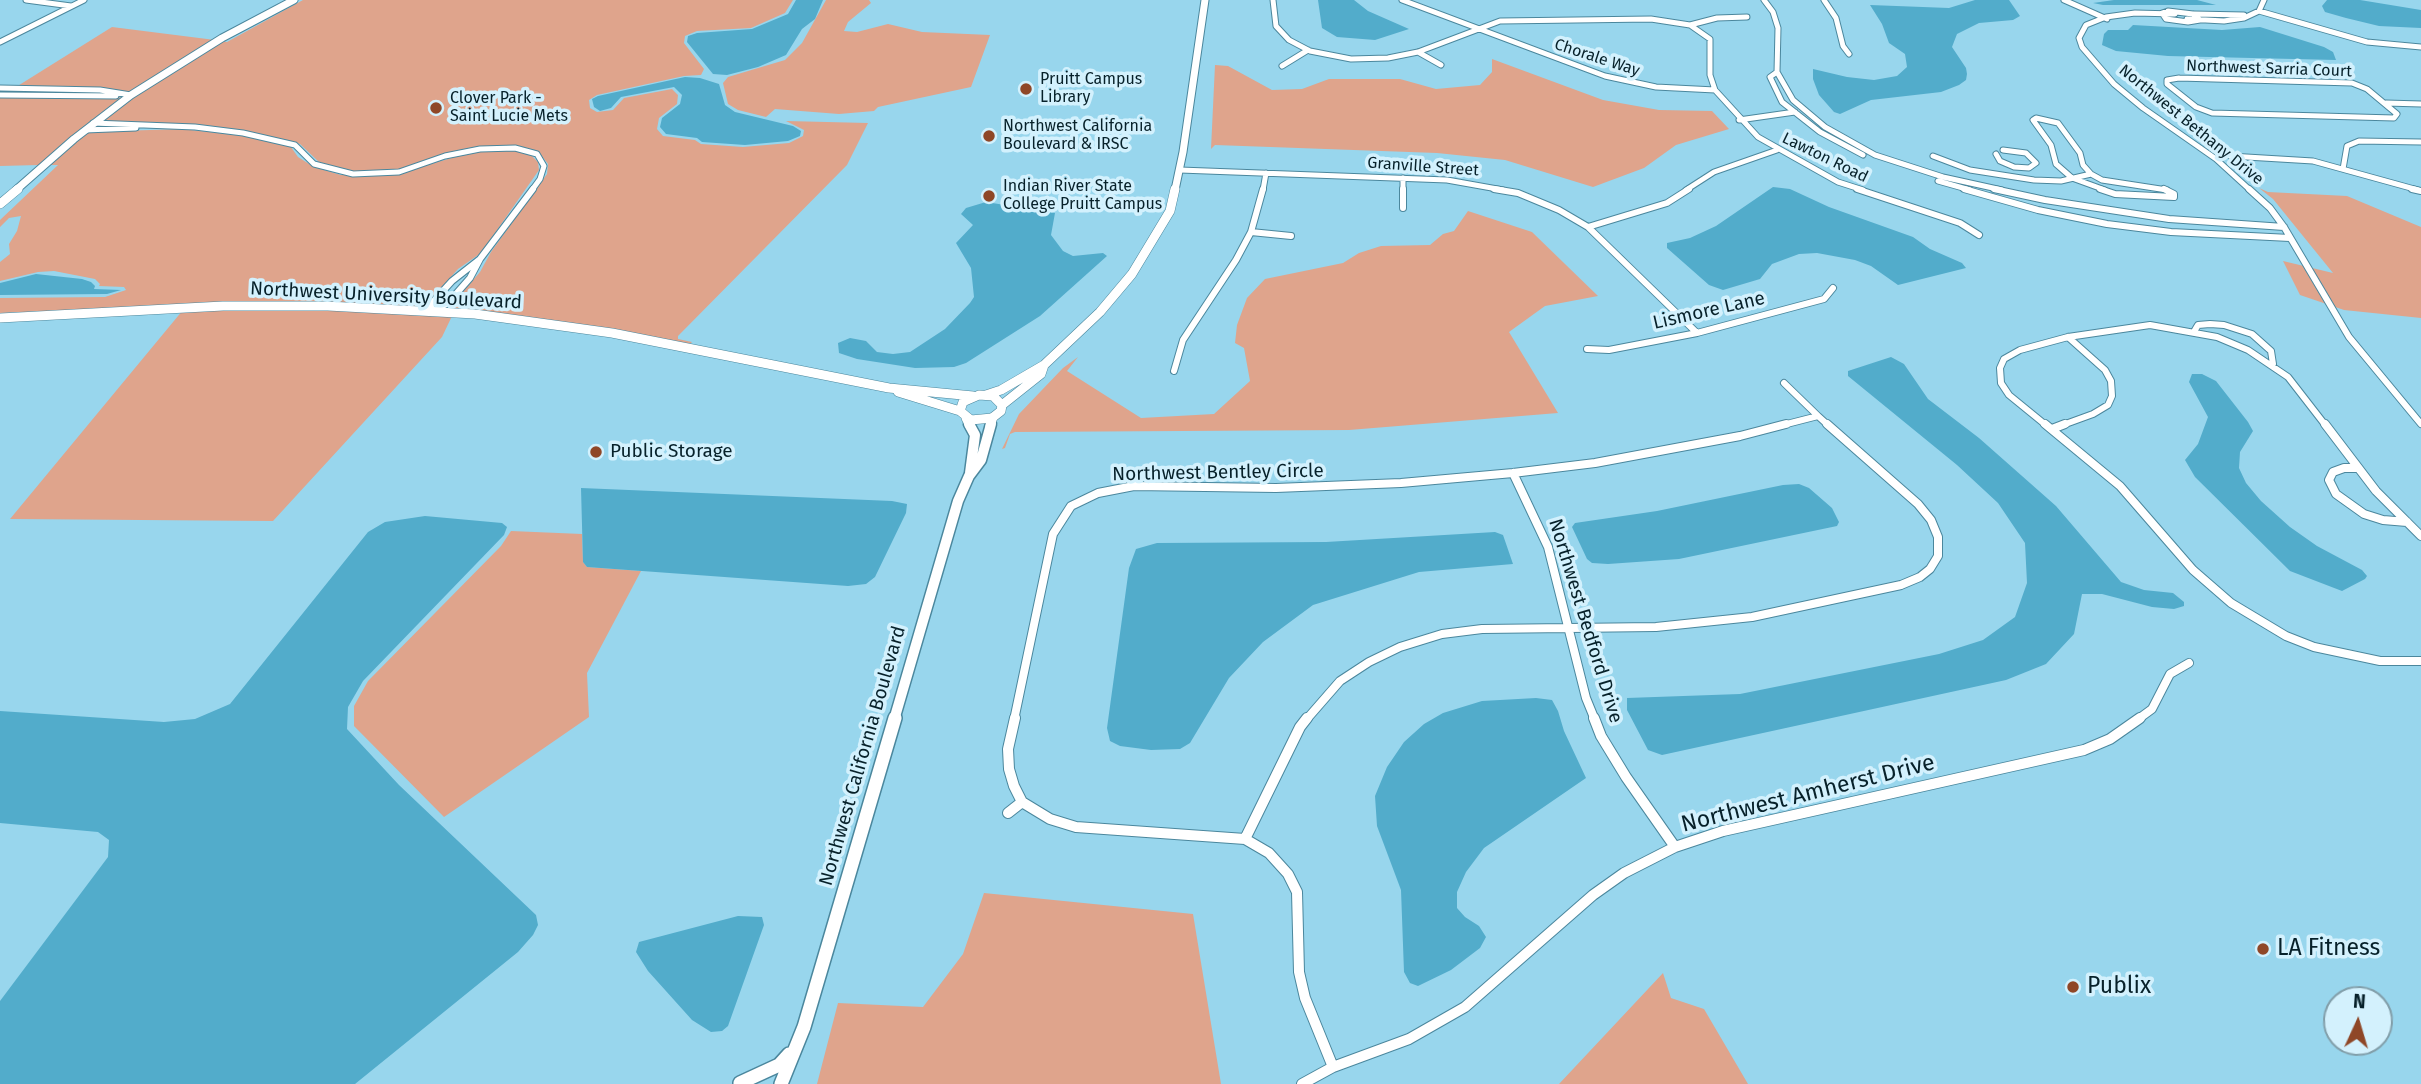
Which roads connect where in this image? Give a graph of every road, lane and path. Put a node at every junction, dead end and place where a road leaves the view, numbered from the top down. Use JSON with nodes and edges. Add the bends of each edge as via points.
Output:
{"nodes":[{"id":1,"x":26,"y":0,"type":"edge"},
{"id":2,"x":84,"y":0,"type":"edge"},
{"id":3,"x":294,"y":0,"type":"edge"},
{"id":4,"x":1205,"y":0,"type":"edge"},
{"id":5,"x":1273,"y":0,"type":"edge"},
{"id":6,"x":1402,"y":0,"type":"edge"},
{"id":7,"x":1764,"y":0,"type":"edge"},
{"id":8,"x":1824,"y":0,"type":"edge"},
{"id":9,"x":2054,"y":0,"type":"edge"},
{"id":10,"x":2264,"y":0,"type":"edge"},
{"id":11,"x":2064,"y":2,"type":"edge"},
{"id":12,"x":71,"y":6,"type":"junction"},
{"id":13,"x":2259,"y":11,"type":"junction"},
{"id":14,"x":2193,"y":14,"type":"junction"},
{"id":15,"x":2250,"y":15,"type":"junction"},
{"id":16,"x":2164,"y":16,"type":"junction"},
{"id":17,"x":1747,"y":17,"type":"dead end"},
{"id":18,"x":2181,"y":17,"type":"junction"},
{"id":19,"x":2103,"y":20,"type":"junction"},
{"id":20,"x":2200,"y":20,"type":"junction"},
{"id":21,"x":1690,"y":25,"type":"junction"},
{"id":22,"x":1476,"y":28,"type":"junction"},
{"id":23,"x":0,"y":42,"type":"edge"},
{"id":24,"x":2421,"y":47,"type":"edge"},
{"id":25,"x":1308,"y":50,"type":"junction"},
{"id":26,"x":1418,"y":52,"type":"junction"},
{"id":27,"x":1849,"y":54,"type":"dead end"},
{"id":28,"x":1441,"y":65,"type":"dead end"},
{"id":29,"x":1283,"y":66,"type":"dead end"},
{"id":30,"x":1777,"y":72,"type":"junction"},
{"id":31,"x":0,"y":88,"type":"edge"},
{"id":32,"x":1715,"y":90,"type":"junction"},
{"id":33,"x":0,"y":95,"type":"edge"},
{"id":34,"x":131,"y":95,"type":"junction"},
{"id":35,"x":2386,"y":103,"type":"junction"},
{"id":36,"x":2421,"y":104,"type":"edge"},
{"id":37,"x":1803,"y":111,"type":"junction"},
{"id":38,"x":1793,"y":112,"type":"junction"},
{"id":39,"x":1739,"y":120,"type":"junction"},
{"id":40,"x":93,"y":123,"type":"junction"},
{"id":41,"x":160,"y":126,"type":"junction"},
{"id":42,"x":85,"y":130,"type":"junction"},
{"id":43,"x":2421,"y":142,"type":"edge"},
{"id":44,"x":1777,"y":150,"type":"junction"},
{"id":45,"x":1933,"y":156,"type":"dead end"},
{"id":46,"x":2230,"y":156,"type":"dead end"},
{"id":47,"x":2006,"y":164,"type":"junction"},
{"id":48,"x":2020,"y":167,"type":"junction"},
{"id":49,"x":2343,"y":169,"type":"junction"},
{"id":50,"x":1180,"y":170,"type":"junction"},
{"id":51,"x":1266,"y":173,"type":"junction"},
{"id":52,"x":2007,"y":174,"type":"junction"},
{"id":53,"x":2091,"y":174,"type":"junction"},
{"id":54,"x":2020,"y":177,"type":"junction"},
{"id":55,"x":1403,"y":178,"type":"junction"},
{"id":56,"x":2071,"y":178,"type":"junction"},
{"id":57,"x":2421,"y":191,"type":"edge"},
{"id":58,"x":2012,"y":193,"type":"junction"},
{"id":59,"x":2010,"y":202,"type":"junction"},
{"id":60,"x":0,"y":204,"type":"edge"},
{"id":61,"x":1403,"y":208,"type":"dead end"},
{"id":62,"x":2175,"y":219,"type":"junction"},
{"id":63,"x":2284,"y":226,"type":"junction"},
{"id":64,"x":1588,"y":227,"type":"junction"},
{"id":65,"x":1251,"y":232,"type":"junction"},
{"id":66,"x":2186,"y":233,"type":"junction"},
{"id":67,"x":1979,"y":235,"type":"dead end"},
{"id":68,"x":1291,"y":236,"type":"dead end"},
{"id":69,"x":2290,"y":238,"type":"junction"},
{"id":70,"x":480,"y":259,"type":"junction"},
{"id":71,"x":1833,"y":288,"type":"dead end"},
{"id":72,"x":431,"y":312,"type":"junction"},
{"id":73,"x":0,"y":318,"type":"edge"},
{"id":74,"x":2195,"y":330,"type":"junction"},
{"id":75,"x":1698,"y":333,"type":"junction"},
{"id":76,"x":2067,"y":337,"type":"junction"},
{"id":77,"x":1587,"y":348,"type":"dead end"},
{"id":78,"x":2273,"y":364,"type":"junction"},
{"id":79,"x":1044,"y":365,"type":"junction"},
{"id":80,"x":1174,"y":370,"type":"dead end"},
{"id":81,"x":1784,"y":383,"type":"dead end"},
{"id":82,"x":889,"y":388,"type":"junction"},
{"id":83,"x":986,"y":395,"type":"junction"},
{"id":84,"x":973,"y":396,"type":"junction"},
{"id":85,"x":1002,"y":405,"type":"junction"},
{"id":86,"x":963,"y":414,"type":"junction"},
{"id":87,"x":1818,"y":416,"type":"junction"},
{"id":88,"x":993,"y":417,"type":"junction"},
{"id":89,"x":2421,"y":423,"type":"edge"},
{"id":90,"x":2052,"y":429,"type":"junction"},
{"id":91,"x":2358,"y":468,"type":"junction"},
{"id":92,"x":1513,"y":473,"type":"junction"},
{"id":93,"x":969,"y":475,"type":"junction"},
{"id":94,"x":1073,"y":490,"type":"dead end"},
{"id":95,"x":1082,"y":499,"type":"junction"},
{"id":96,"x":2407,"y":522,"type":"junction"},
{"id":97,"x":2421,"y":536,"type":"edge"},
{"id":98,"x":1568,"y":628,"type":"junction"},
{"id":99,"x":2421,"y":661,"type":"edge"},
{"id":100,"x":2189,"y":663,"type":"dead end"},
{"id":101,"x":1022,"y":802,"type":"junction"},
{"id":102,"x":1007,"y":813,"type":"dead end"},
{"id":103,"x":1245,"y":839,"type":"junction"},
{"id":104,"x":1675,"y":846,"type":"junction"},
{"id":105,"x":795,"y":1047,"type":"junction"},
{"id":106,"x":1333,"y":1067,"type":"junction"},
{"id":107,"x":739,"y":1084,"type":"edge"},
{"id":108,"x":781,"y":1084,"type":"edge"},
{"id":109,"x":1302,"y":1084,"type":"edge"}],
"edges":[{"from":1,"to":12,"type":"street"},
{"from":2,"to":12,"type":"street"},
{"from":3,"to":34,"type":"street"},
{"from":4,"to":50,"type":"street"},
{"from":5,"to":25,"type":"street","via":[[1276,26]]},
{"from":6,"to":22,"type":"street","name":"Chorale Way"},
{"from":7,"to":30,"type":"street","via":[[1778,27]]},
{"from":8,"to":27,"type":"street"},
{"from":9,"to":11,"type":"street"},
{"from":10,"to":13,"type":"street"},
{"from":11,"to":19,"type":"street"},
{"from":12,"to":23,"type":"street"},
{"from":13,"to":15,"type":"street"},
{"from":13,"to":24,"type":"street","via":[[2367,42]]},
{"from":14,"to":15,"type":"street"},
{"from":14,"to":16,"type":"street","via":[[2168,11]]},
{"from":14,"to":18,"type":"street"},
{"from":14,"to":20,"type":"street"},
{"from":15,"to":20,"type":"street"},
{"from":16,"to":18,"type":"street"},
{"from":16,"to":19,"type":"street"},
{"from":16,"to":20,"type":"street"},
{"from":17,"to":21,"type":"street"},
{"from":18,"to":20,"type":"street"},
{"from":19,"to":63,"type":"street","name":"Northwest Bethany Drive","via":[[2086,25],[2079,38],[2114,84],[2216,159]]},
{"from":21,"to":22,"type":"street","via":[[1651,19],[1516,20]]},
{"from":21,"to":32,"type":"street","via":[[1710,39],[1710,75]]},
{"from":22,"to":26,"type":"street"},
{"from":22,"to":32,"type":"street","name":"Chorale Way","via":[[1621,81]]},
{"from":25,"to":26,"type":"street","via":[[1351,58]]},
{"from":25,"to":29,"type":"street"},
{"from":26,"to":28,"type":"street"},
{"from":30,"to":37,"type":"street"},
{"from":30,"to":38,"type":"street","via":[[1770,77],[1773,88]]},
{"from":31,"to":34,"type":"street"},
{"from":32,"to":39,"type":"street","name":"Lawton Road"},
{"from":33,"to":34,"type":"street"},
{"from":34,"to":40,"type":"street"},
{"from":35,"to":35,"type":"street","name":"Northwest Sarria Court","via":[[2367,89],[2347,83],[2167,81],[2196,107],[2212,113],[2394,118],[2397,114]]},
{"from":35,"to":36,"type":"street"},
{"from":37,"to":38,"type":"street"},
{"from":37,"to":58,"type":"street","via":[[1875,155]]},
{"from":38,"to":39,"type":"street"},
{"from":38,"to":59,"type":"street","via":[[1875,161]]},
{"from":39,"to":44,"type":"street","name":"Lawton Road"},
{"from":40,"to":41,"type":"street"},
{"from":40,"to":42,"type":"street"},
{"from":41,"to":42,"type":"street"},
{"from":41,"to":70,"type":"street","via":[[229,130],[292,144],[314,164],[354,174],[399,172],[480,149],[510,147],[532,152],[543,162],[542,176]]},
{"from":42,"to":60,"type":"street"},
{"from":43,"to":49,"type":"street","via":[[2359,141],[2347,146]]},
{"from":44,"to":64,"type":"street","via":[[1714,172],[1667,203]]},
{"from":44,"to":67,"type":"street","name":"Lawton Road","via":[[1838,181],[1961,223]]},
{"from":45,"to":52,"type":"street","via":[[1967,169]]},
{"from":46,"to":49,"type":"street","via":[[2306,159]]},
{"from":47,"to":48,"type":"street"},
{"from":47,"to":48,"type":"street","via":[[1997,158],[2000,152],[2018,151],[2035,160],[2034,166]]},
{"from":47,"to":52,"type":"street"},
{"from":48,"to":54,"type":"street"},
{"from":49,"to":57,"type":"street"},
{"from":50,"to":51,"type":"street","name":"Granville Street"},
{"from":50,"to":79,"type":"street","via":[[1170,211],[1132,274]]},
{"from":51,"to":55,"type":"street","name":"Granville Street"},
{"from":51,"to":65,"type":"street"},
{"from":52,"to":54,"type":"street"},
{"from":52,"to":58,"type":"street"},
{"from":53,"to":56,"type":"street"},
{"from":53,"to":56,"type":"street","via":[[2058,122],[2033,120],[2051,145],[2056,164]]},
{"from":53,"to":56,"type":"street","via":[[2102,180],[2163,188],[2174,197],[2115,194]]},
{"from":54,"to":56,"type":"street"},
{"from":54,"to":58,"type":"street","via":[[2021,189]]},
{"from":55,"to":61,"type":"street"},
{"from":55,"to":64,"type":"street","name":"Granville Street","via":[[1470,182],[1518,193]]},
{"from":58,"to":59,"type":"street"},
{"from":58,"to":62,"type":"street"},
{"from":59,"to":66,"type":"street","via":[[2107,224]]},
{"from":62,"to":63,"type":"street"},
{"from":62,"to":66,"type":"street"},
{"from":63,"to":69,"type":"street","name":"Northwest Bethany Drive"},
{"from":64,"to":75,"type":"street","name":"Granville Street"},
{"from":65,"to":68,"type":"street"},
{"from":65,"to":80,"type":"street","via":[[1183,340]]},
{"from":66,"to":69,"type":"street"},
{"from":69,"to":89,"type":"street","name":"Northwest Bethany Drive","via":[[2349,337]]},
{"from":70,"to":72,"type":"street","via":[[448,303]]},
{"from":70,"to":72,"type":"street","via":[[452,281],[431,304]]},
{"from":71,"to":75,"type":"street","name":"Lismore Lane","via":[[1824,299]]},
{"from":72,"to":73,"type":"street","name":"Northwest University Boulevard","via":[[223,306]]},
{"from":72,"to":82,"type":"street","name":"Northwest University Boulevard","via":[[612,332]]},
{"from":74,"to":76,"type":"street","via":[[2150,325]]},
{"from":74,"to":78,"type":"street"},
{"from":74,"to":78,"type":"street","via":[[2210,324],[2252,334],[2271,351]]},
{"from":75,"to":77,"type":"street","name":"Lismore Lane","via":[[1609,350]]},
{"from":76,"to":90,"type":"street","via":[[2105,370],[2112,396],[2108,405],[2093,414]]},
{"from":76,"to":90,"type":"street","via":[[2020,349],[2004,359],[2000,368],[2001,383],[2009,395]]},
{"from":78,"to":91,"type":"street"},
{"from":79,"to":83,"type":"street"},
{"from":79,"to":85,"type":"street","via":[[1041,374]]},
{"from":81,"to":87,"type":"street"},
{"from":82,"to":84,"type":"street","name":"Northwest University Boulevard"},
{"from":82,"to":86,"type":"street","name":"Northwest University Boulevard"},
{"from":83,"to":84,"type":"street"},
{"from":83,"to":85,"type":"street","via":[[998,398]]},
{"from":84,"to":86,"type":"street","via":[[963,402]]},
{"from":85,"to":88,"type":"street"},
{"from":86,"to":88,"type":"street","via":[[978,421]]},
{"from":86,"to":93,"type":"street","name":"Northwest California Boulevard","via":[[975,435]]},
{"from":87,"to":92,"type":"street","name":"Northwest Bentley Circle","via":[[1687,446]]},
{"from":87,"to":98,"type":"street","via":[[1919,504],[1931,520],[1938,537],[1938,556],[1930,569],[1901,585],[1752,617],[1656,627]]},
{"from":88,"to":93,"type":"street","name":"Northwest California Boulevard","via":[[984,453]]},
{"from":90,"to":99,"type":"street","via":[[2139,505],[2210,587],[2252,618],[2286,636],[2336,653],[2380,661]]},
{"from":91,"to":96,"type":"street"},
{"from":91,"to":96,"type":"street","via":[[2333,472],[2329,480],[2336,494],[2364,513]]},
{"from":92,"to":95,"type":"street","name":"Northwest Bentley Circle","via":[[1276,488],[1134,486]]},
{"from":92,"to":98,"type":"street","name":"Northwest Bedford Drive","via":[[1548,547]]},
{"from":93,"to":105,"type":"street","name":"Northwest California Boulevard"},
{"from":94,"to":95,"type":"street"},
{"from":95,"to":101,"type":"street","name":"Northwest Bentley Circle","via":[[1060,519],[1053,534],[1008,749],[1009,769]]},
{"from":96,"to":97,"type":"street"},
{"from":98,"to":103,"type":"street","via":[[1442,634],[1368,662],[1340,681],[1300,727]]},
{"from":98,"to":104,"type":"street","name":"Northwest Bedford Drive","via":[[1601,736]]},
{"from":100,"to":104,"type":"street","name":"Northwest Amherst Drive","via":[[2170,674],[2152,709],[2110,739],[2084,750],[1723,831]]},
{"from":101,"to":102,"type":"street"},
{"from":101,"to":103,"type":"street","via":[[1050,819],[1076,827]]},
{"from":103,"to":106,"type":"street","via":[[1269,853],[1297,892],[1298,972]]},
{"from":104,"to":106,"type":"street","name":"Northwest Amherst Drive","via":[[1593,895],[1465,1007],[1409,1039]]},
{"from":105,"to":107,"type":"street","name":"Northwest California Boulevard","via":[[779,1065]]},
{"from":105,"to":108,"type":"street","name":"Northwest California Boulevard"},
{"from":106,"to":109,"type":"street","name":"Northwest Amherst Drive"}]}
